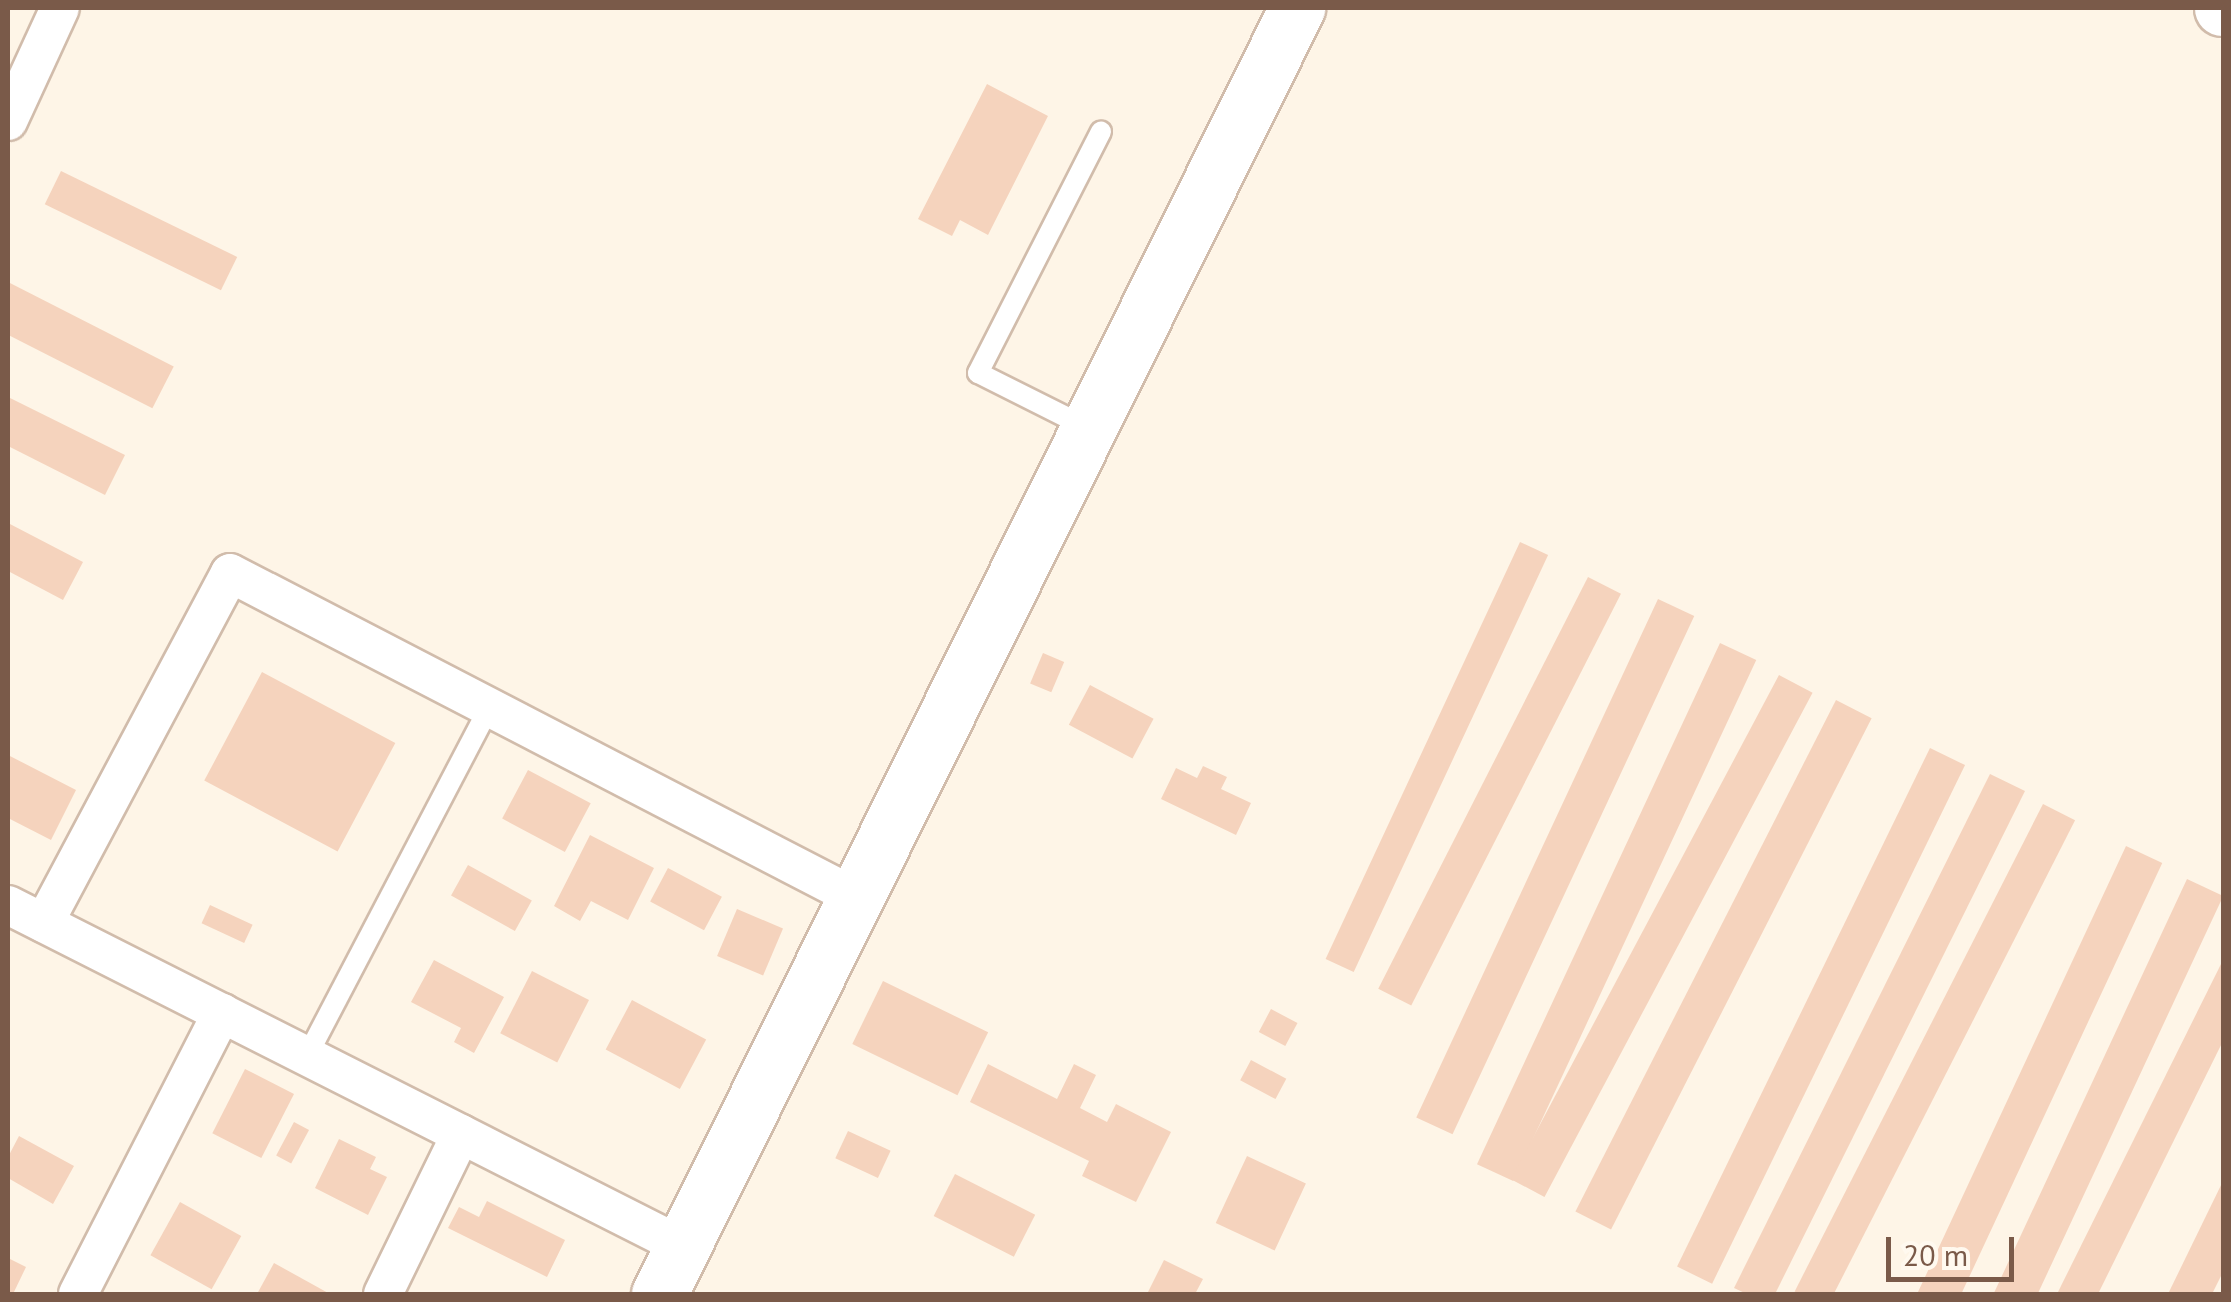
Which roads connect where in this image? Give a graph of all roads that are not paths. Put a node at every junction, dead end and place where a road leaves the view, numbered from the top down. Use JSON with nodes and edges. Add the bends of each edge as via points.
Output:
{"nodes":[{"id":1,"x":60,"y":8,"type":"edge"},
{"id":2,"x":1297,"y":8,"type":"edge"},
{"id":3,"x":8,"y":121,"type":"edge"},
{"id":4,"x":1101,"y":132,"type":"dead end"},
{"id":5,"x":1088,"y":428,"type":"junction"},
{"id":6,"x":489,"y":708,"type":"junction"},
{"id":7,"x":855,"y":897,"type":"junction"},
{"id":8,"x":8,"y":904,"type":"edge"},
{"id":9,"x":44,"y":923,"type":"junction"},
{"id":10,"x":222,"y":1013,"type":"junction"},
{"id":11,"x":307,"y":1056,"type":"junction"},
{"id":12,"x":461,"y":1134,"type":"junction"},
{"id":13,"x":682,"y":1246,"type":"junction"},
{"id":14,"x":78,"y":1294,"type":"edge"},
{"id":15,"x":382,"y":1294,"type":"edge"},
{"id":16,"x":658,"y":1294,"type":"edge"}],
"edges":[{"from":1,"to":3,"type":"street"},
{"from":2,"to":5,"type":"street"},
{"from":4,"to":5,"type":"lane","via":[[978,373]]},
{"from":5,"to":7,"type":"street"},
{"from":6,"to":7,"type":"street"},
{"from":6,"to":9,"type":"street","via":[[230,573]]},
{"from":6,"to":11,"type":"lane"},
{"from":7,"to":13,"type":"street"},
{"from":8,"to":9,"type":"street"},
{"from":9,"to":10,"type":"street"},
{"from":10,"to":11,"type":"street"},
{"from":10,"to":14,"type":"street"},
{"from":11,"to":12,"type":"street"},
{"from":12,"to":13,"type":"street"},
{"from":12,"to":15,"type":"street"},
{"from":13,"to":16,"type":"street"}]}
